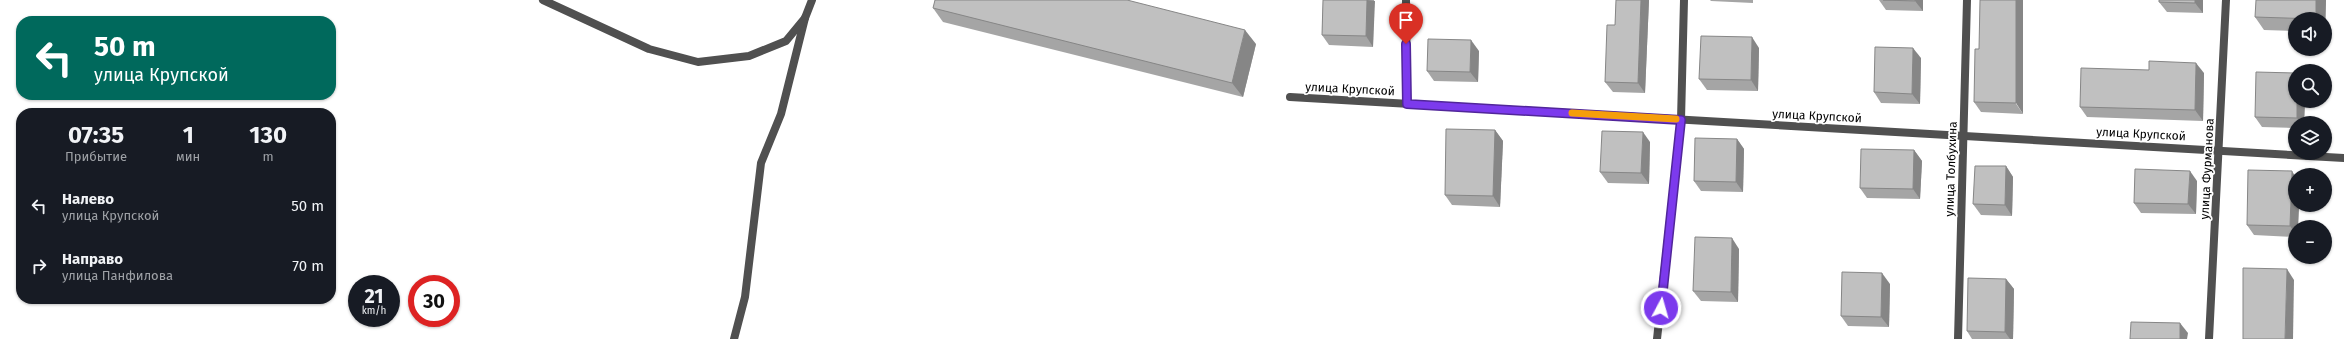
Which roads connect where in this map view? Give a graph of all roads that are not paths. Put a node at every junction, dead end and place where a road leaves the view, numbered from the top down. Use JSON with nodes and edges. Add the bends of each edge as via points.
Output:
{"nodes":[{"id":1,"x":543,"y":0,"type":"edge"},
{"id":2,"x":812,"y":0,"type":"edge"},
{"id":3,"x":1406,"y":0,"type":"edge"},
{"id":4,"x":1684,"y":0,"type":"edge"},
{"id":5,"x":1967,"y":0,"type":"edge"},
{"id":6,"x":2226,"y":0,"type":"edge"},
{"id":7,"x":805,"y":18,"type":"junction"},
{"id":8,"x":1290,"y":97,"type":"dead end"},
{"id":9,"x":1407,"y":104,"type":"junction"},
{"id":10,"x":1681,"y":120,"type":"junction"},
{"id":11,"x":1964,"y":136,"type":"junction"},
{"id":12,"x":2220,"y":150,"type":"junction"},
{"id":13,"x":2344,"y":158,"type":"edge"},
{"id":14,"x":734,"y":339,"type":"edge"},
{"id":15,"x":1657,"y":339,"type":"edge"},
{"id":16,"x":1958,"y":339,"type":"edge"},
{"id":17,"x":2209,"y":339,"type":"edge"}],
"edges":[{"from":1,"to":7,"type":"street","via":[[649,49],[698,62],[749,56],[786,41]]},
{"from":2,"to":7,"type":"street"},
{"from":3,"to":9,"type":"street"},
{"from":4,"to":10,"type":"street"},
{"from":5,"to":11,"type":"street","name":"улица Толбухина"},
{"from":6,"to":12,"type":"street","name":"улица Фурманова"},
{"from":7,"to":14,"type":"street","via":[[781,114],[761,163],[745,297]]},
{"from":8,"to":9,"type":"street","name":"улица Крупской"},
{"from":9,"to":10,"type":"street","name":"улица Крупской"},
{"from":10,"to":11,"type":"street","name":"улица Крупской"},
{"from":10,"to":15,"type":"street"},
{"from":11,"to":12,"type":"street","name":"улица Крупской"},
{"from":11,"to":16,"type":"street","name":"улица Толбухина"},
{"from":12,"to":13,"type":"street","name":"улица Крупской"},
{"from":12,"to":17,"type":"street","name":"улица Фурманова"}]}
